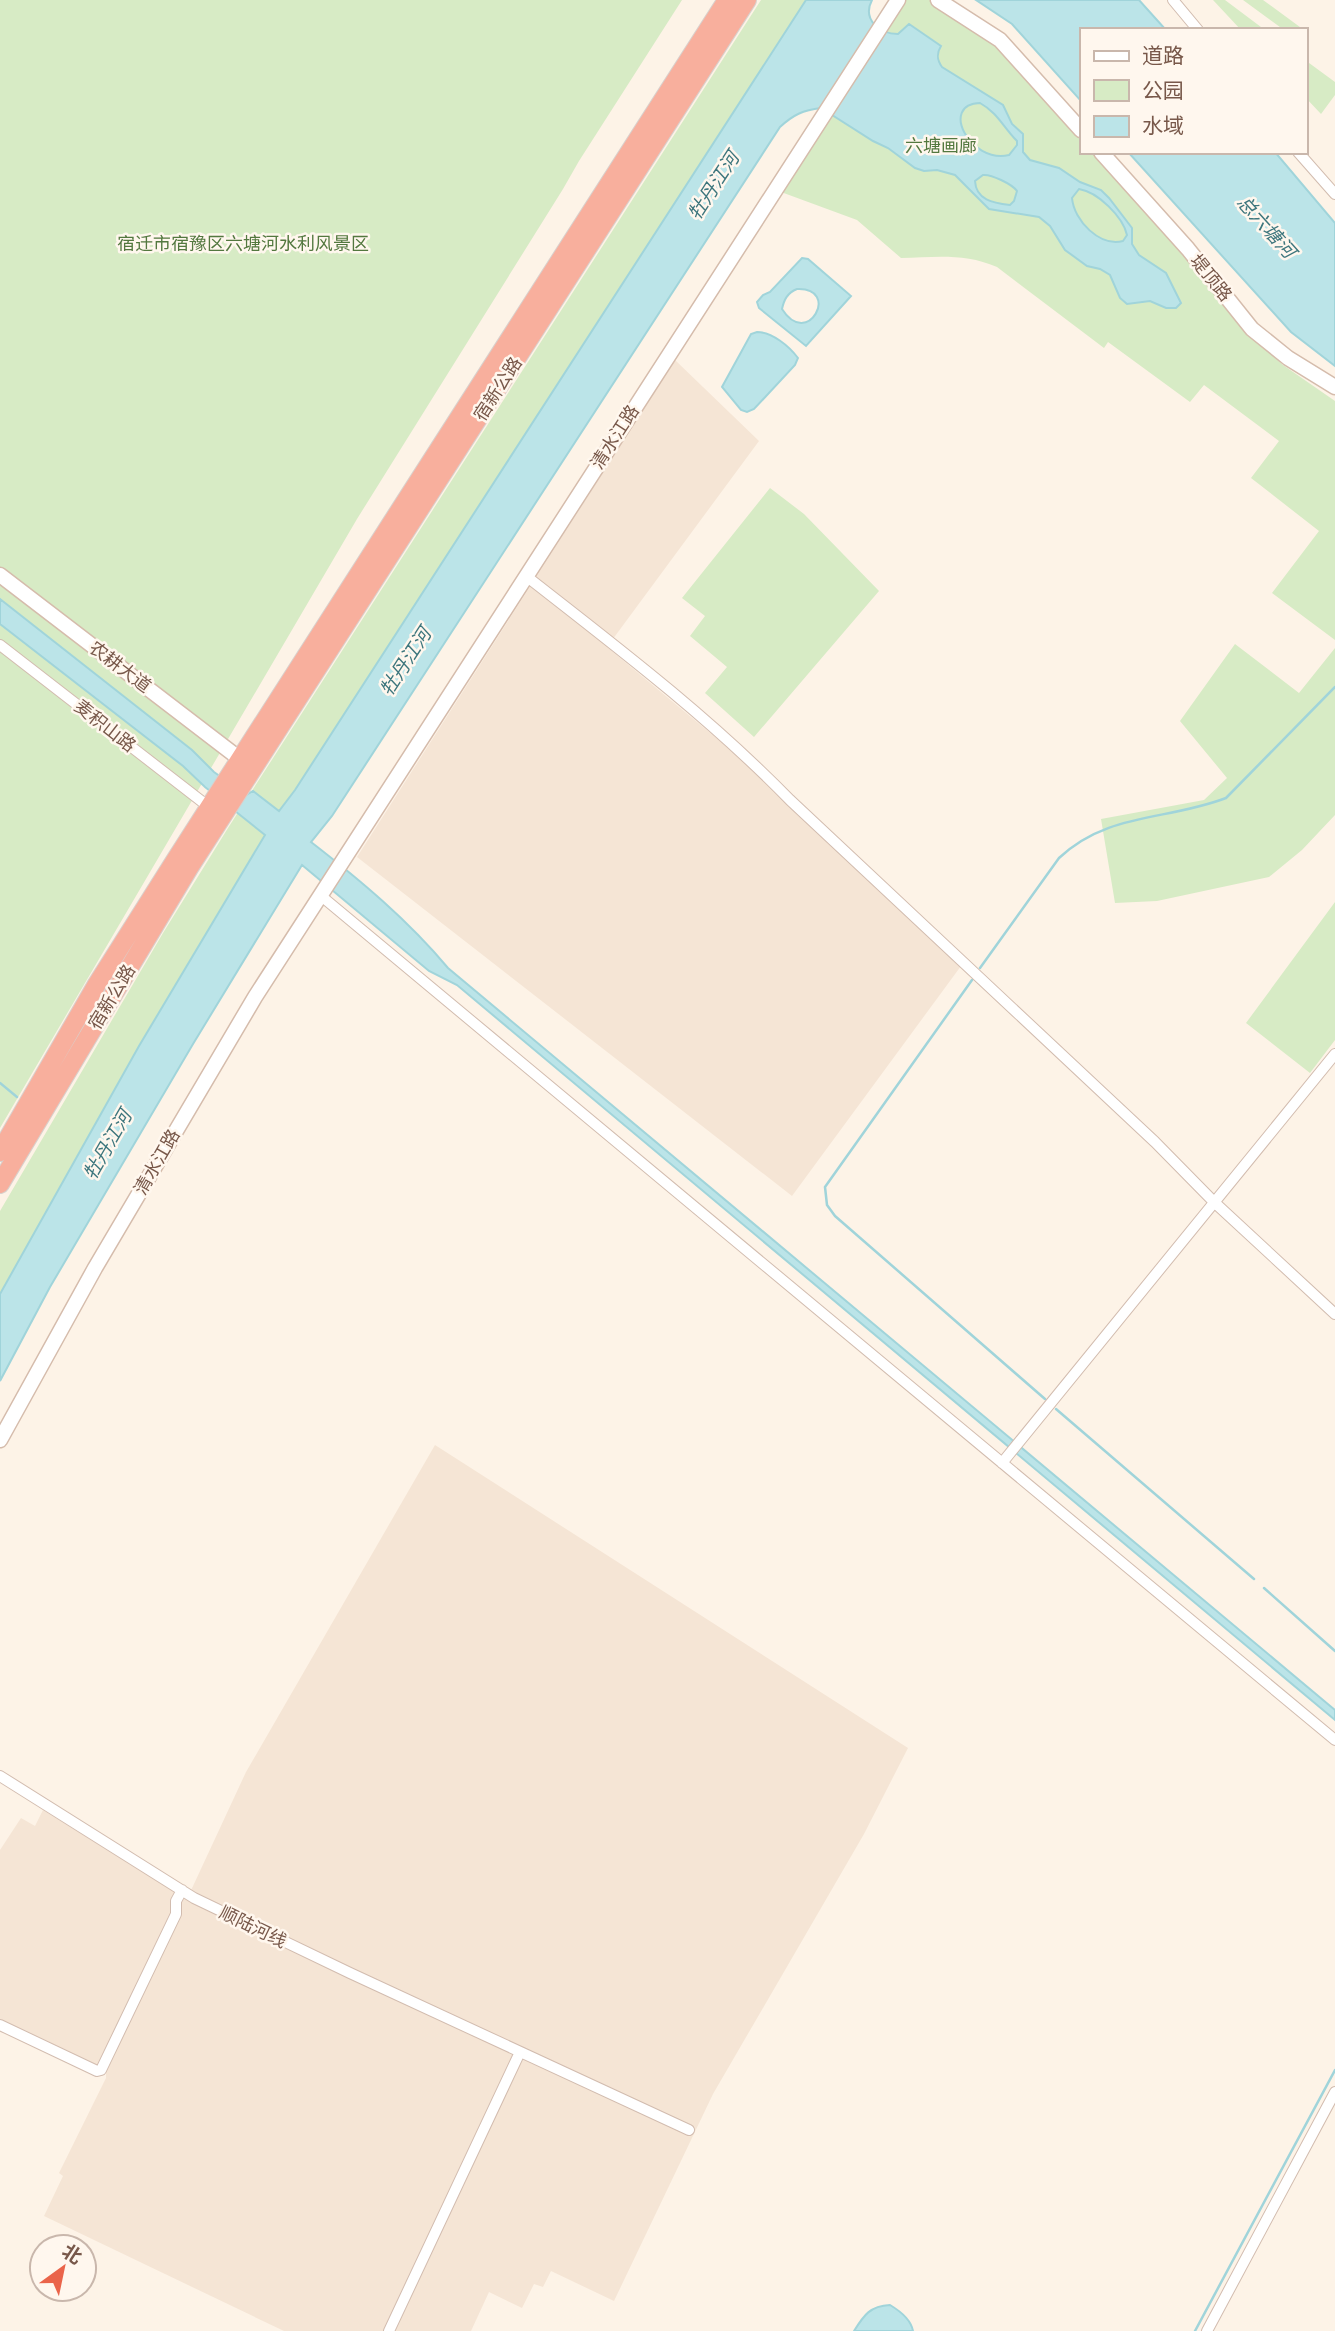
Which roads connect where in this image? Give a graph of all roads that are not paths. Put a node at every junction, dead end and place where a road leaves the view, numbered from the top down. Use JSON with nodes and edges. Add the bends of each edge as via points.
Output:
{"nodes":[{"id":1,"x":727,"y":0,"type":"edge"},
{"id":2,"x":747,"y":0,"type":"edge"},
{"id":3,"x":898,"y":0,"type":"edge"},
{"id":4,"x":939,"y":0,"type":"edge"},
{"id":5,"x":1172,"y":0,"type":"edge"},
{"id":6,"x":1196,"y":28,"type":"edge"},
{"id":7,"x":1080,"y":129,"type":"edge"},
{"id":8,"x":1103,"y":154,"type":"edge"},
{"id":9,"x":1300,"y":154,"type":"edge"},
{"id":10,"x":1335,"y":194,"type":"edge"},
{"id":11,"x":1335,"y":387,"type":"edge"},
{"id":12,"x":0,"y":575,"type":"edge"},
{"id":13,"x":526,"y":576,"type":"junction"},
{"id":14,"x":0,"y":645,"type":"edge"},
{"id":15,"x":240,"y":768,"type":"junction"},
{"id":16,"x":215,"y":807,"type":"junction"},
{"id":17,"x":322,"y":892,"type":"junction"},
{"id":18,"x":1335,"y":1054,"type":"edge"},
{"id":19,"x":0,"y":1152,"type":"edge"},
{"id":20,"x":0,"y":1184,"type":"edge"},
{"id":21,"x":1214,"y":1202,"type":"junction"},
{"id":22,"x":1335,"y":1314,"type":"edge"},
{"id":23,"x":0,"y":1440,"type":"edge"},
{"id":24,"x":1005,"y":1460,"type":"junction"},
{"id":25,"x":1335,"y":1740,"type":"edge"},
{"id":26,"x":0,"y":1776,"type":"edge"},
{"id":27,"x":182,"y":1890,"type":"junction"},
{"id":28,"x":0,"y":2025,"type":"edge"},
{"id":29,"x":520,"y":2052,"type":"junction"},
{"id":30,"x":1335,"y":2092,"type":"edge"},
{"id":31,"x":688,"y":2130,"type":"dead end"},
{"id":32,"x":389,"y":2331,"type":"edge"},
{"id":33,"x":1207,"y":2331,"type":"edge"}],
"edges":[{"from":1,"to":15,"type":"highway","name":"宿新公路"},
{"from":2,"to":15,"type":"highway","name":"宿新公路"},
{"from":3,"to":13,"type":"street","name":"清水江路"},
{"from":4,"to":7,"type":"street","via":[[1000,40]]},
{"from":5,"to":6,"type":"street"},
{"from":8,"to":11,"type":"street","name":"堤顶路","via":[[1252,329]]},
{"from":9,"to":10,"type":"street"},
{"from":12,"to":15,"type":"street","name":"农耕大道"},
{"from":13,"to":17,"type":"street","name":"清水江路"},
{"from":13,"to":21,"type":"street","via":[[732,742]]},
{"from":14,"to":16,"type":"street","name":"麦积山路"},
{"from":15,"to":16,"type":"highway"},
{"from":16,"to":19,"type":"highway","name":"宿新公路","via":[[97,984]]},
{"from":16,"to":20,"type":"highway","name":"宿新公路","via":[[189,868]]},
{"from":17,"to":23,"type":"street","name":"清水江路","via":[[187,1111]]},
{"from":17,"to":24,"type":"street"},
{"from":18,"to":21,"type":"street"},
{"from":21,"to":22,"type":"street"},
{"from":21,"to":24,"type":"street"},
{"from":24,"to":25,"type":"street"},
{"from":26,"to":27,"type":"street","name":"顺陆河线"},
{"from":27,"to":28,"type":"street","via":[[176,1914],[102,2070]]},
{"from":27,"to":29,"type":"street","name":"顺陆河线"},
{"from":29,"to":31,"type":"street","name":"顺陆河线"},
{"from":29,"to":32,"type":"street"},
{"from":30,"to":33,"type":"street"}]}
